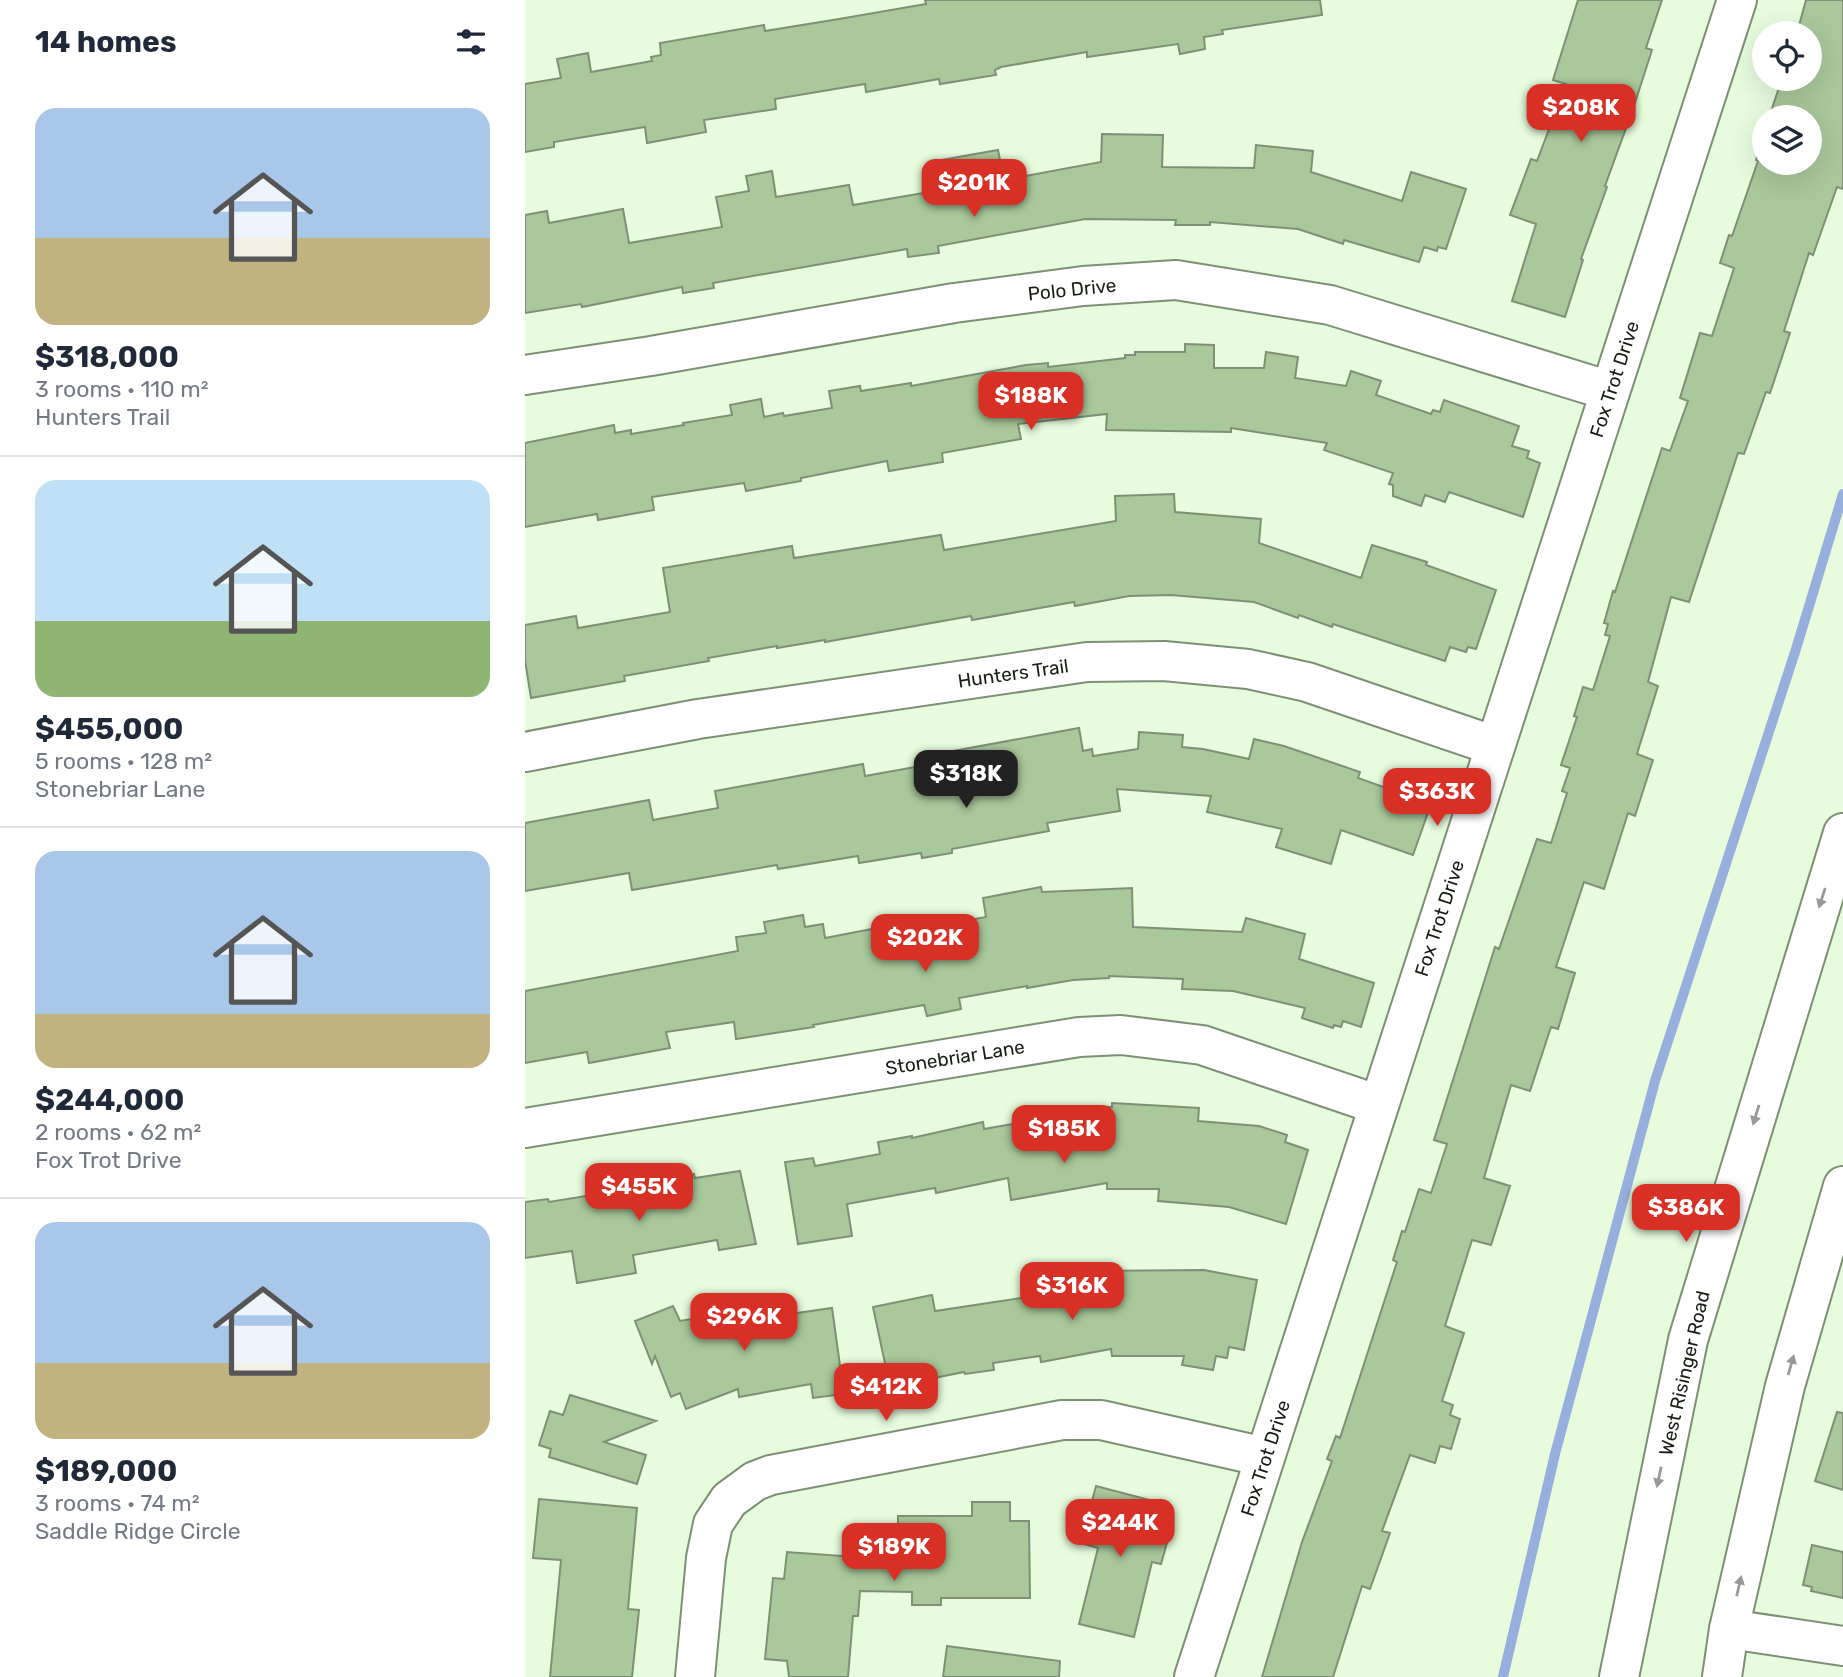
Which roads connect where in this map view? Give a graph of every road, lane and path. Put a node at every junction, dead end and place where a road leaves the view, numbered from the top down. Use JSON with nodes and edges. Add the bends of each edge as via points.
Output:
{"nodes":[{"id":1,"x":1737,"y":0,"type":"edge"},
{"id":2,"x":525,"y":375,"type":"edge"},
{"id":3,"x":1610,"y":391,"type":"junction"},
{"id":4,"x":1495,"y":746,"type":"junction"},
{"id":5,"x":525,"y":752,"type":"edge"},
{"id":6,"x":1843,"y":832,"type":"edge"},
{"id":7,"x":1379,"y":1105,"type":"junction"},
{"id":8,"x":525,"y":1128,"type":"edge"},
{"id":9,"x":1843,"y":1186,"type":"edge"},
{"id":10,"x":1265,"y":1457,"type":"junction"},
{"id":11,"x":1729,"y":1629,"type":"junction"},
{"id":12,"x":1843,"y":1646,"type":"edge"},
{"id":13,"x":695,"y":1677,"type":"edge"},
{"id":14,"x":1193,"y":1677,"type":"edge"},
{"id":15,"x":1619,"y":1677,"type":"edge"},
{"id":16,"x":1722,"y":1677,"type":"edge"}],
"edges":[{"from":1,"to":3,"type":"street","name":"Fox Trot Drive"},
{"from":2,"to":3,"type":"street","name":"Polo Drive","via":[[954,303],[1083,286],[1176,280],[1330,305]]},
{"from":3,"to":4,"type":"street","name":"Fox Trot Drive"},
{"from":4,"to":5,"type":"street","name":"Hunters Trail","via":[[1307,682],[1248,669],[1164,661],[1087,663],[698,719]]},
{"from":4,"to":7,"type":"street","name":"Fox Trot Drive"},
{"from":6,"to":15,"type":"street","name":"West Risinger Road","one_way":true,"via":[[1688,1340]]},
{"from":7,"to":8,"type":"street","name":"Stonebriar Lane","via":[[1202,1045],[1121,1035],[1079,1037]]},
{"from":7,"to":10,"type":"street","name":"Fox Trot Drive"},
{"from":11,"to":9,"type":"street","one_way":true,"via":[[1785,1386]]},
{"from":10,"to":13,"type":"street","via":[[1082,1418],[755,1481],[729,1500],[713,1524]]},
{"from":10,"to":14,"type":"street","name":"Fox Trot Drive"},
{"from":11,"to":12,"type":"street"},
{"from":11,"to":16,"type":"street"}]}
